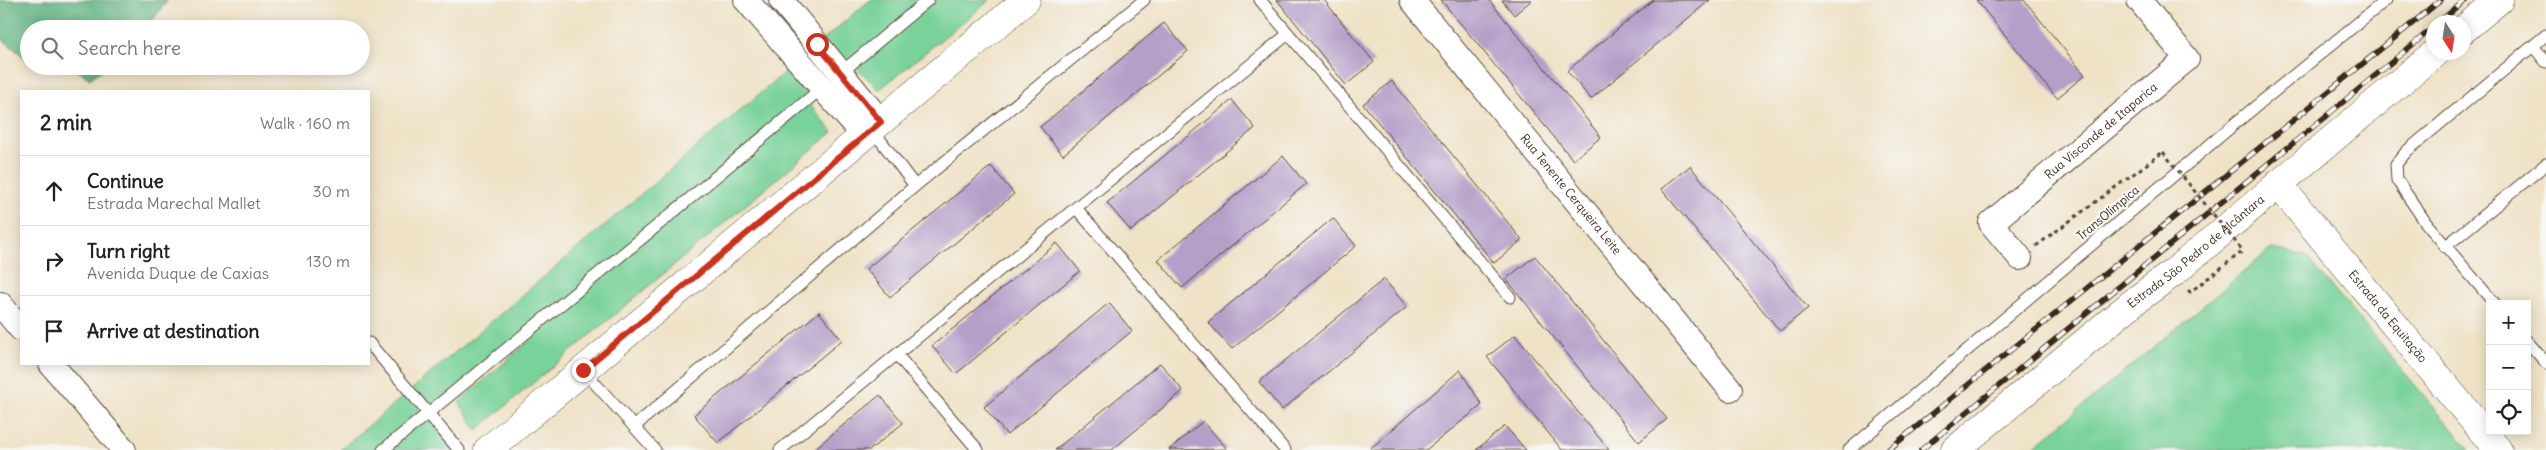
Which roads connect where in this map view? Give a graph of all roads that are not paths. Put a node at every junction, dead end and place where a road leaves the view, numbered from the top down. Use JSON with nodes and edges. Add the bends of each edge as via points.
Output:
{"nodes":[{"id":1,"x":746,"y":0,"type":"edge"},
{"id":2,"x":781,"y":0,"type":"edge"},
{"id":3,"x":928,"y":0,"type":"edge"},
{"id":4,"x":1026,"y":0,"type":"edge"},
{"id":5,"x":1144,"y":0,"type":"edge"},
{"id":6,"x":1260,"y":0,"type":"edge"},
{"id":7,"x":1412,"y":0,"type":"edge"},
{"id":8,"x":2139,"y":0,"type":"edge"},
{"id":9,"x":2386,"y":0,"type":"edge"},
{"id":10,"x":2499,"y":0,"type":"edge"},
{"id":11,"x":2471,"y":23,"type":"edge"},
{"id":12,"x":1288,"y":34,"type":"junction"},
{"id":13,"x":2546,"y":35,"type":"edge"},
{"id":14,"x":2533,"y":46,"type":"junction"},
{"id":15,"x":2426,"y":60,"type":"edge"},
{"id":16,"x":2546,"y":62,"type":"edge"},
{"id":17,"x":841,"y":72,"type":"junction"},
{"id":18,"x":821,"y":89,"type":"junction"},
{"id":19,"x":872,"y":129,"type":"junction"},
{"id":20,"x":2546,"y":164,"type":"edge"},
{"id":21,"x":2278,"y":184,"type":"junction"},
{"id":22,"x":916,"y":186,"type":"junction"},
{"id":23,"x":1076,"y":208,"type":"junction"},
{"id":24,"x":2446,"y":247,"type":"junction"},
{"id":25,"x":2020,"y":258,"type":"road end"},
{"id":26,"x":1510,"y":297,"type":"dead end"},
{"id":27,"x":2492,"y":300,"type":"edge"},
{"id":28,"x":0,"y":304,"type":"edge"},
{"id":29,"x":20,"y":328,"type":"edge"},
{"id":30,"x":370,"y":344,"type":"edge"},
{"id":31,"x":2531,"y":345,"type":"edge"},
{"id":32,"x":897,"y":355,"type":"junction"},
{"id":33,"x":2546,"y":362,"type":"edge"},
{"id":34,"x":51,"y":365,"type":"edge"},
{"id":35,"x":583,"y":370,"type":"junction"},
{"id":36,"x":1730,"y":389,"type":"dead end"},
{"id":37,"x":428,"y":414,"type":"junction"},
{"id":38,"x":636,"y":426,"type":"junction"},
{"id":39,"x":124,"y":450,"type":"edge"},
{"id":40,"x":383,"y":450,"type":"edge"},
{"id":41,"x":459,"y":450,"type":"edge"},
{"id":42,"x":488,"y":450,"type":"edge"},
{"id":43,"x":656,"y":450,"type":"edge"},
{"id":44,"x":780,"y":450,"type":"edge"},
{"id":45,"x":978,"y":450,"type":"edge"},
{"id":46,"x":1286,"y":450,"type":"edge"},
{"id":47,"x":1849,"y":450,"type":"edge"},
{"id":48,"x":1955,"y":450,"type":"edge"},
{"id":49,"x":2498,"y":450,"type":"edge"}],
"edges":[{"from":1,"to":18,"type":"street"},
{"from":2,"to":17,"type":"street"},
{"from":3,"to":17,"type":"lane"},
{"from":4,"to":19,"type":"street"},
{"from":5,"to":22,"type":"lane"},
{"from":6,"to":12,"type":"lane"},
{"from":7,"to":36,"type":"street","name":"Rua Tenente Cerqueira Leite"},
{"from":8,"to":25,"type":"street","name":"Rua Visconde de Itaparica","via":[[2187,59],[1990,222]]},
{"from":9,"to":47,"type":"lane","name":"TransOlímpica"},
{"from":10,"to":11,"type":"street"},
{"from":12,"to":23,"type":"lane"},
{"from":12,"to":26,"type":"lane"},
{"from":13,"to":14,"type":"lane"},
{"from":14,"to":16,"type":"lane"},
{"from":14,"to":24,"type":"lane","via":[[2396,164],[2397,180]]},
{"from":15,"to":21,"type":"street","name":"Estrada São Pedro de Alcântara"},
{"from":17,"to":18,"type":"lane"},
{"from":17,"to":19,"type":"street"},
{"from":18,"to":19,"type":"street"},
{"from":18,"to":37,"type":"lane"},
{"from":19,"to":22,"type":"lane"},
{"from":19,"to":35,"type":"street"},
{"from":20,"to":24,"type":"lane"},
{"from":21,"to":48,"type":"street","name":"Estrada São Pedro de Alcântara"},
{"from":21,"to":49,"type":"street","name":"Estrada da Equitação"},
{"from":22,"to":38,"type":"lane"},
{"from":23,"to":32,"type":"lane"},
{"from":23,"to":46,"type":"lane"},
{"from":24,"to":27,"type":"lane"},
{"from":28,"to":29,"type":"street"},
{"from":30,"to":37,"type":"lane"},
{"from":31,"to":33,"type":"lane"},
{"from":32,"to":44,"type":"lane"},
{"from":32,"to":45,"type":"lane"},
{"from":34,"to":39,"type":"street"},
{"from":35,"to":38,"type":"lane"},
{"from":35,"to":42,"type":"street"},
{"from":37,"to":40,"type":"lane"},
{"from":37,"to":41,"type":"lane"},
{"from":38,"to":43,"type":"lane"}]}
